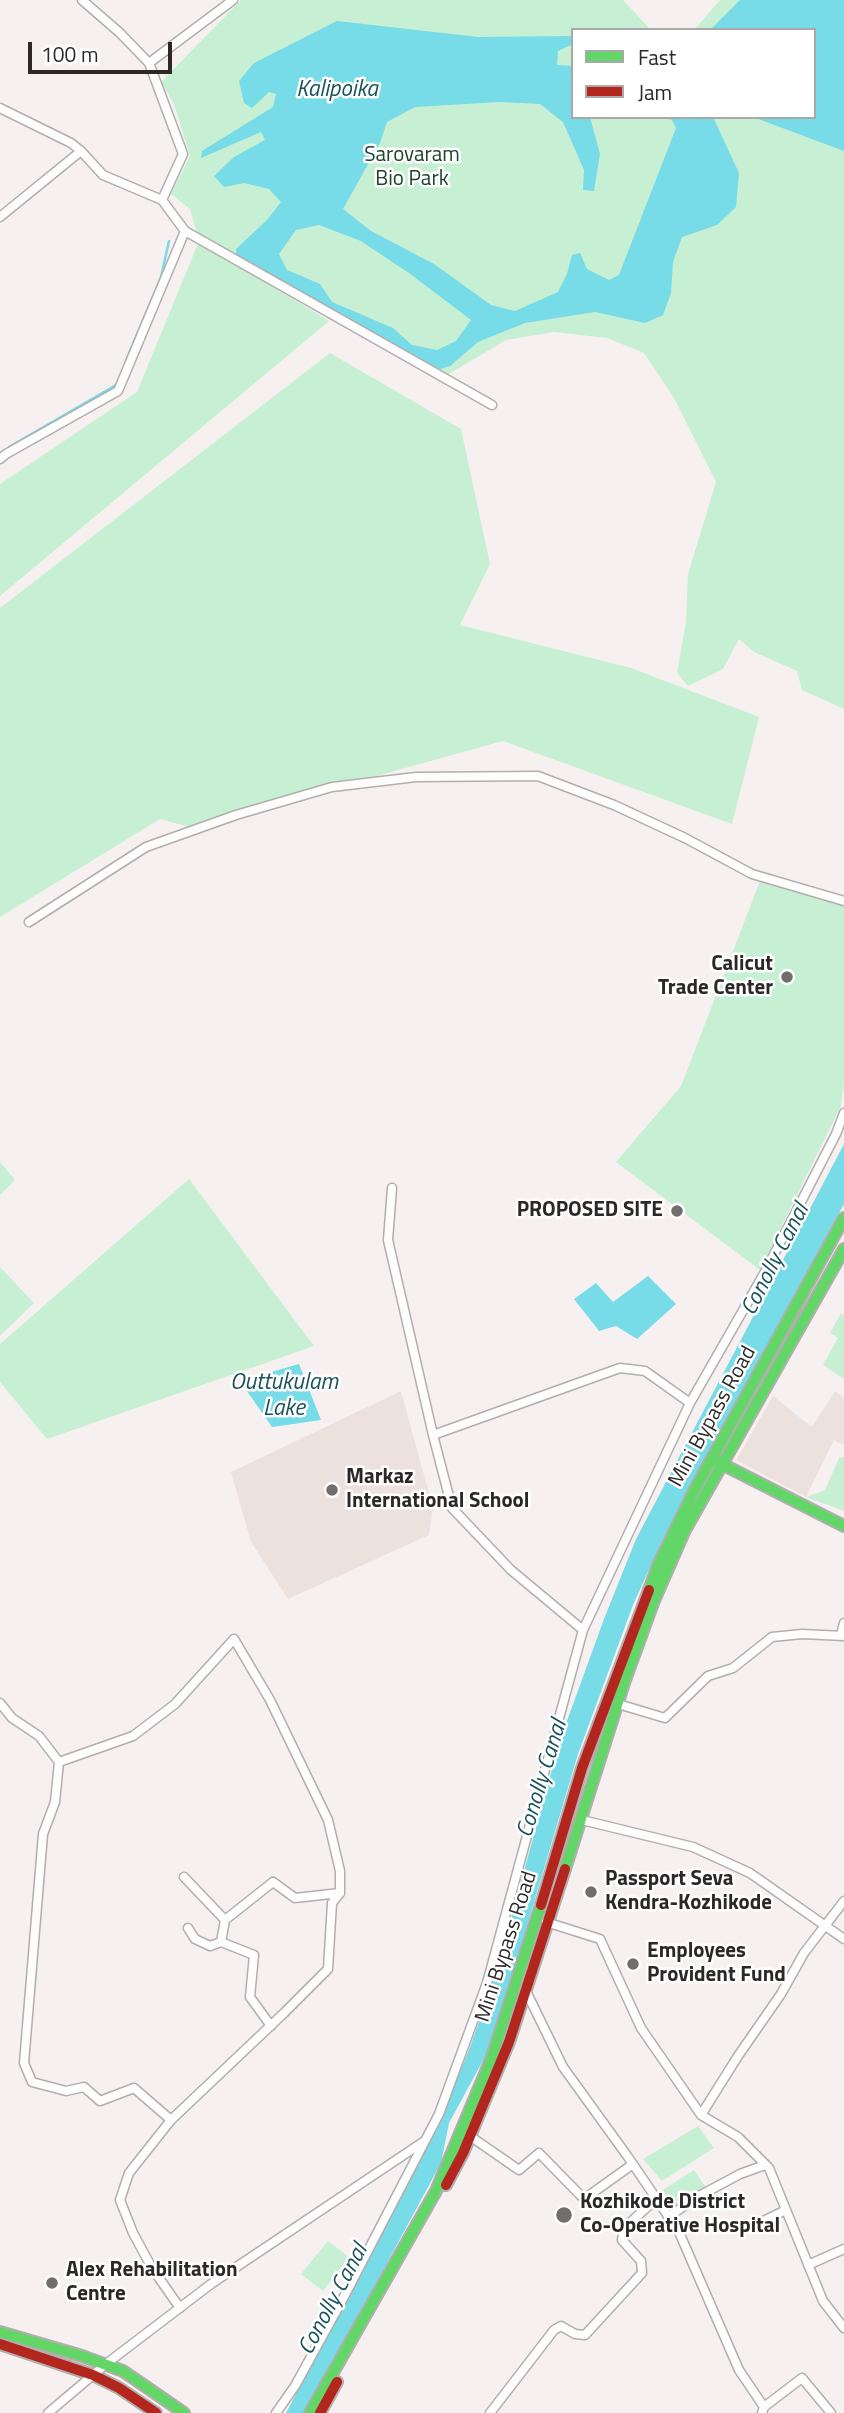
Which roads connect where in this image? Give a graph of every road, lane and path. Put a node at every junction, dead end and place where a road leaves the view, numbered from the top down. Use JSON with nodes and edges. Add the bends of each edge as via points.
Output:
{"nodes":[{"id":1,"x":82,"y":0,"type":"edge"},
{"id":2,"x":233,"y":0,"type":"edge"},
{"id":3,"x":149,"y":63,"type":"junction"},
{"id":4,"x":0,"y":107,"type":"edge"},
{"id":5,"x":81,"y":151,"type":"junction"},
{"id":6,"x":162,"y":200,"type":"junction"},
{"id":7,"x":0,"y":217,"type":"edge"},
{"id":8,"x":185,"y":231,"type":"junction"},
{"id":9,"x":492,"y":405,"type":"dead end"},
{"id":10,"x":2,"y":453,"type":"edge"},
{"id":11,"x":844,"y":901,"type":"edge"},
{"id":12,"x":29,"y":922,"type":"dead end"},
{"id":13,"x":844,"y":1113,"type":"edge"},
{"id":14,"x":392,"y":1188,"type":"dead end"},
{"id":15,"x":844,"y":1218,"type":"edge"},
{"id":16,"x":844,"y":1249,"type":"edge"},
{"id":17,"x":690,"y":1403,"type":"junction"},
{"id":18,"x":433,"y":1435,"type":"junction"},
{"id":19,"x":717,"y":1461,"type":"junction"},
{"id":20,"x":844,"y":1527,"type":"edge"},
{"id":21,"x":844,"y":1623,"type":"edge"},
{"id":22,"x":583,"y":1630,"type":"junction"},
{"id":23,"x":842,"y":1636,"type":"edge"},
{"id":24,"x":0,"y":1703,"type":"edge"},
{"id":25,"x":618,"y":1704,"type":"junction"},
{"id":26,"x":60,"y":1762,"type":"junction"},
{"id":27,"x":582,"y":1820,"type":"junction"},
{"id":28,"x":184,"y":1877,"type":"dead end"},
{"id":29,"x":340,"y":1893,"type":"junction"},
{"id":30,"x":844,"y":1901,"type":"edge"},
{"id":31,"x":225,"y":1920,"type":"junction"},
{"id":32,"x":546,"y":1922,"type":"junction"},
{"id":33,"x":825,"y":1925,"type":"junction"},
{"id":34,"x":188,"y":1928,"type":"dead end"},
{"id":35,"x":844,"y":1939,"type":"edge"},
{"id":36,"x":221,"y":1942,"type":"junction"},
{"id":37,"x":526,"y":1989,"type":"junction"},
{"id":38,"x":271,"y":2026,"type":"junction"},
{"id":39,"x":701,"y":2115,"type":"junction"},
{"id":40,"x":171,"y":2120,"type":"junction"},
{"id":41,"x":470,"y":2136,"type":"junction"},
{"id":42,"x":425,"y":2141,"type":"junction"},
{"id":43,"x":633,"y":2164,"type":"junction"},
{"id":44,"x":765,"y":2165,"type":"junction"},
{"id":45,"x":656,"y":2199,"type":"junction"},
{"id":46,"x":786,"y":2210,"type":"junction"},
{"id":47,"x":668,"y":2217,"type":"junction"},
{"id":48,"x":755,"y":2225,"type":"dead end"},
{"id":49,"x":844,"y":2249,"type":"edge"},
{"id":50,"x":808,"y":2265,"type":"junction"},
{"id":51,"x":180,"y":2308,"type":"junction"},
{"id":52,"x":844,"y":2328,"type":"edge"},
{"id":53,"x":0,"y":2332,"type":"edge"},
{"id":54,"x":0,"y":2344,"type":"edge"},
{"id":55,"x":106,"y":2364,"type":"junction"},
{"id":56,"x":93,"y":2375,"type":"junction"},
{"id":57,"x":763,"y":2410,"type":"edge"},
{"id":58,"x":48,"y":2413,"type":"edge"},
{"id":59,"x":156,"y":2413,"type":"edge"},
{"id":60,"x":184,"y":2413,"type":"edge"},
{"id":61,"x":276,"y":2413,"type":"edge"},
{"id":62,"x":310,"y":2413,"type":"edge"},
{"id":63,"x":320,"y":2413,"type":"edge"},
{"id":64,"x":490,"y":2413,"type":"edge"},
{"id":65,"x":831,"y":2413,"type":"edge"}],
"edges":[{"from":1,"to":3,"type":"street"},
{"from":2,"to":3,"type":"street"},
{"from":3,"to":6,"type":"street","via":[[183,154]]},
{"from":4,"to":5,"type":"street"},
{"from":5,"to":6,"type":"street","via":[[103,175]]},
{"from":5,"to":7,"type":"street"},
{"from":6,"to":8,"type":"street"},
{"from":8,"to":9,"type":"street"},
{"from":8,"to":10,"type":"street","via":[[118,391]]},
{"from":11,"to":12,"type":"street","via":[[752,874],[614,805],[538,776],[416,777],[332,787],[146,847]]},
{"from":13,"to":17,"type":"street","via":[[765,1272]]},
{"from":14,"to":18,"type":"street","via":[[387,1240]]},
{"from":15,"to":19,"type":"main road","name":"Mini Bypass Road"},
{"from":16,"to":19,"type":"main road","name":"Mini Bypass Road"},
{"from":17,"to":18,"type":"street","via":[[645,1371],[620,1368]]},
{"from":17,"to":22,"type":"street"},
{"from":18,"to":22,"type":"street","via":[[452,1508],[511,1570]]},
{"from":19,"to":20,"type":"main road"},
{"from":19,"to":25,"type":"main road","name":"Mini Bypass Road","via":[[653,1603]]},
{"from":19,"to":62,"type":"main road","name":"Mini Bypass Road","via":[[659,1563],[582,1768],[492,2057],[436,2191]]},
{"from":21,"to":23,"type":"street"},
{"from":22,"to":42,"type":"street","via":[[487,1983]]},
{"from":23,"to":25,"type":"street","via":[[772,1637],[733,1668],[708,1676],[664,1718]]},
{"from":24,"to":26,"type":"street","via":[[12,1718],[39,1736]]},
{"from":25,"to":27,"type":"main road","name":"Mini Bypass Road"},
{"from":26,"to":29,"type":"street","via":[[133,1736],[176,1704],[234,1639],[271,1700],[328,1820],[340,1871]]},
{"from":26,"to":40,"type":"street","via":[[55,1802],[43,1834],[24,2063],[32,2082],[66,2091],[84,2087],[100,2101],[134,2088]]},
{"from":27,"to":32,"type":"main road","name":"Mini Bypass Road"},
{"from":27,"to":33,"type":"street","via":[[693,1847],[750,1873]]},
{"from":28,"to":31,"type":"street"},
{"from":29,"to":31,"type":"street","via":[[295,1898],[272,1882]]},
{"from":29,"to":38,"type":"street","via":[[332,1903],[328,1969]]},
{"from":30,"to":33,"type":"street"},
{"from":31,"to":36,"type":"street"},
{"from":32,"to":37,"type":"main road","name":"Mini Bypass Road"},
{"from":32,"to":39,"type":"street","via":[[600,1939],[640,2028]]},
{"from":33,"to":35,"type":"street"},
{"from":33,"to":39,"type":"street"},
{"from":34,"to":36,"type":"street","via":[[202,1943]]},
{"from":36,"to":38,"type":"street","via":[[254,1955],[250,1997]]},
{"from":37,"to":41,"type":"main road","name":"Mini Bypass Road"},
{"from":37,"to":43,"type":"street","via":[[563,2067]]},
{"from":38,"to":40,"type":"street"},
{"from":39,"to":44,"type":"street","via":[[738,2137]]},
{"from":40,"to":51,"type":"street","via":[[129,2173],[120,2200],[152,2268]]},
{"from":41,"to":43,"type":"street","via":[[519,2170],[539,2153],[584,2199]]},
{"from":41,"to":63,"type":"main road","name":"Mini Bypass Road"},
{"from":42,"to":51,"type":"street"},
{"from":42,"to":61,"type":"street","via":[[340,2305]]},
{"from":43,"to":45,"type":"street"},
{"from":44,"to":46,"type":"street"},
{"from":44,"to":47,"type":"street","via":[[740,2174]]},
{"from":45,"to":47,"type":"street"},
{"from":45,"to":64,"type":"street","via":[[624,2228],[622,2241],[640,2261],[642,2273],[585,2334],[561,2326],[554,2330]]},
{"from":46,"to":48,"type":"street"},
{"from":46,"to":50,"type":"street"},
{"from":47,"to":57,"type":"street","via":[[739,2370]]},
{"from":49,"to":50,"type":"street"},
{"from":50,"to":52,"type":"street","via":[[823,2301]]},
{"from":51,"to":55,"type":"street"},
{"from":53,"to":55,"type":"main road"},
{"from":54,"to":56,"type":"main road"},
{"from":55,"to":56,"type":"street"},
{"from":55,"to":60,"type":"main road"},
{"from":56,"to":58,"type":"street"},
{"from":56,"to":59,"type":"main road"},
{"from":57,"to":65,"type":"street","via":[[802,2378]]}]}
